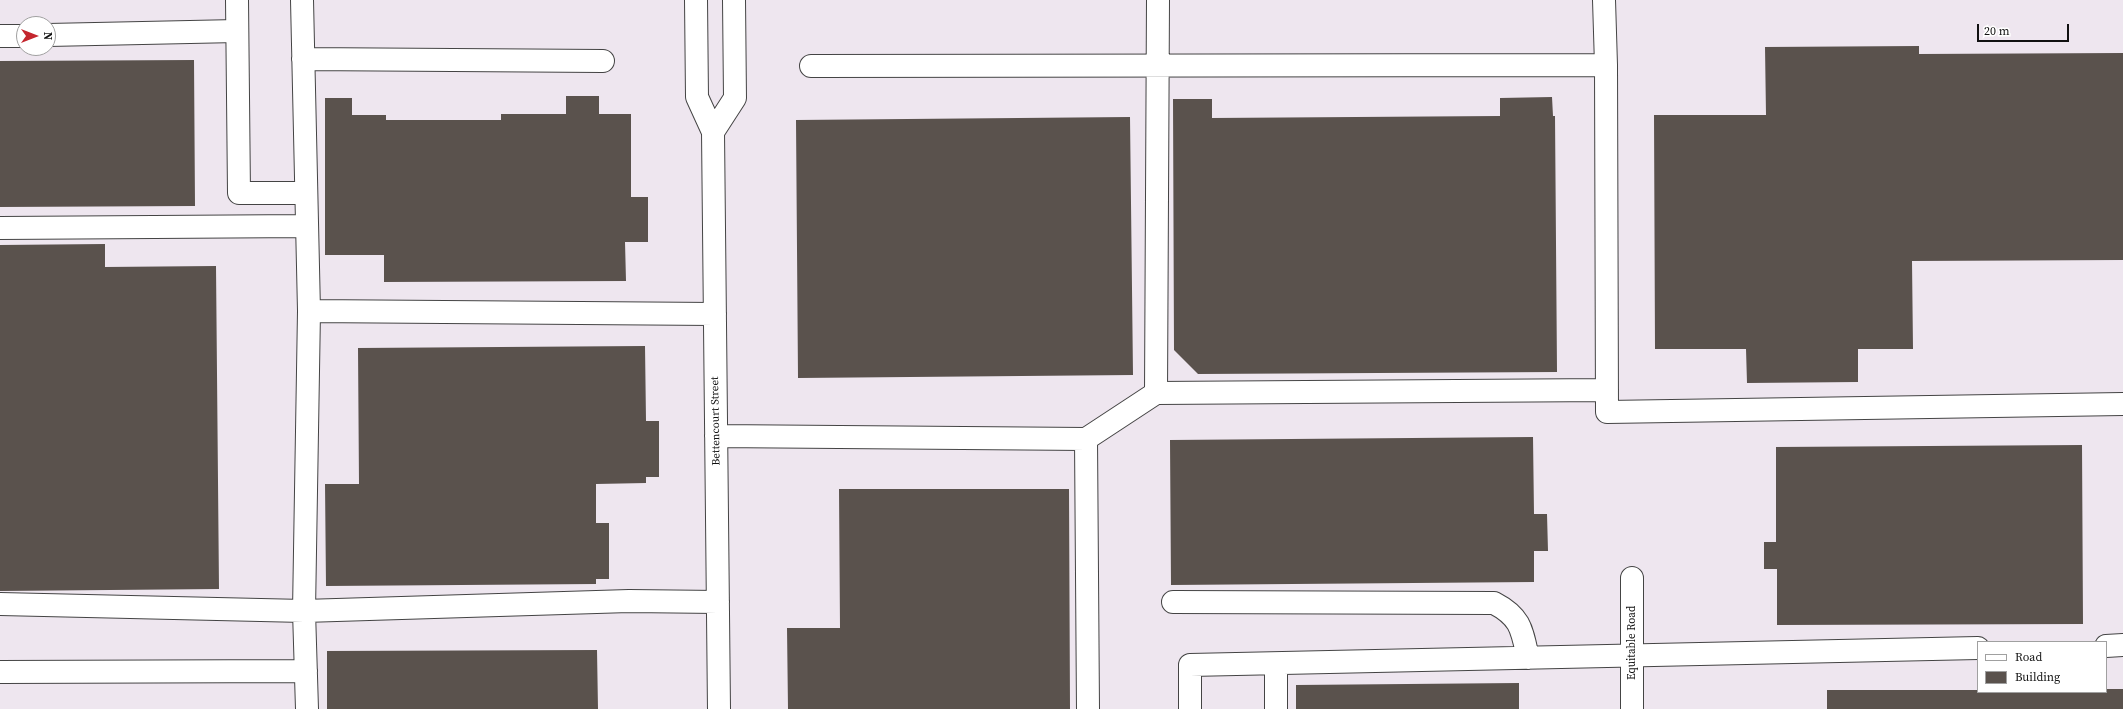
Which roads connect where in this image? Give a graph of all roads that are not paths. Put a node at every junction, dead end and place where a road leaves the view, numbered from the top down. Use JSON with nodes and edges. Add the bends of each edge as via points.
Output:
{"nodes":[{"id":1,"x":237,"y":0,"type":"edge"},
{"id":2,"x":302,"y":0,"type":"edge"},
{"id":3,"x":696,"y":0,"type":"edge"},
{"id":4,"x":734,"y":0,"type":"edge"},
{"id":5,"x":1158,"y":0,"type":"edge"},
{"id":6,"x":1604,"y":0,"type":"edge"},
{"id":7,"x":237,"y":31,"type":"junction"},
{"id":8,"x":56,"y":35,"type":"edge"},
{"id":9,"x":0,"y":36,"type":"edge"},
{"id":10,"x":16,"y":36,"type":"edge"},
{"id":11,"x":303,"y":59,"type":"junction"},
{"id":12,"x":603,"y":61,"type":"dead end"},
{"id":13,"x":1606,"y":64,"type":"junction"},
{"id":14,"x":811,"y":66,"type":"dead end"},
{"id":15,"x":1158,"y":67,"type":"junction"},
{"id":16,"x":713,"y":132,"type":"junction"},
{"id":17,"x":306,"y":193,"type":"junction"},
{"id":18,"x":307,"y":226,"type":"junction"},
{"id":19,"x":0,"y":228,"type":"edge"},
{"id":20,"x":309,"y":311,"type":"junction"},
{"id":21,"x":715,"y":314,"type":"junction"},
{"id":22,"x":1607,"y":390,"type":"junction"},
{"id":23,"x":1156,"y":393,"type":"junction"},
{"id":24,"x":2123,"y":404,"type":"edge"},
{"id":25,"x":716,"y":436,"type":"junction"},
{"id":26,"x":1086,"y":439,"type":"junction"},
{"id":27,"x":1632,"y":578,"type":"dead end"},
{"id":28,"x":718,"y":602,"type":"junction"},
{"id":29,"x":1173,"y":602,"type":"dead end"},
{"id":30,"x":0,"y":604,"type":"edge"},
{"id":31,"x":304,"y":611,"type":"junction"},
{"id":32,"x":2123,"y":645,"type":"edge"},
{"id":33,"x":2107,"y":646,"type":"edge"},
{"id":34,"x":1977,"y":648,"type":"edge"},
{"id":35,"x":1632,"y":656,"type":"junction"},
{"id":36,"x":1528,"y":658,"type":"junction"},
{"id":37,"x":1276,"y":664,"type":"junction"},
{"id":38,"x":306,"y":670,"type":"junction"},
{"id":39,"x":0,"y":672,"type":"edge"},
{"id":40,"x":307,"y":709,"type":"edge"},
{"id":41,"x":719,"y":709,"type":"edge"},
{"id":42,"x":1088,"y":709,"type":"edge"},
{"id":43,"x":1190,"y":709,"type":"edge"},
{"id":44,"x":1276,"y":709,"type":"edge"},
{"id":45,"x":1632,"y":709,"type":"edge"}],
"edges":[{"from":1,"to":7,"type":"street"},
{"from":2,"to":11,"type":"street"},
{"from":3,"to":16,"type":"street","name":"Bettencourt Street","via":[[697,97]]},
{"from":4,"to":16,"type":"street","via":[[735,98]]},
{"from":5,"to":15,"type":"street"},
{"from":6,"to":13,"type":"street"},
{"from":7,"to":8,"type":"street"},
{"from":7,"to":17,"type":"street","via":[[239,193]]},
{"from":9,"to":10,"type":"street"},
{"from":11,"to":12,"type":"street"},
{"from":11,"to":17,"type":"street"},
{"from":13,"to":15,"type":"street"},
{"from":13,"to":22,"type":"street"},
{"from":14,"to":15,"type":"street"},
{"from":15,"to":23,"type":"street"},
{"from":16,"to":21,"type":"street","name":"Bettencourt Street"},
{"from":17,"to":18,"type":"street"},
{"from":18,"to":19,"type":"street"},
{"from":18,"to":20,"type":"street"},
{"from":20,"to":21,"type":"street"},
{"from":20,"to":31,"type":"street"},
{"from":21,"to":25,"type":"street","name":"Bettencourt Street"},
{"from":22,"to":23,"type":"street"},
{"from":22,"to":24,"type":"street","via":[[1607,412]]},
{"from":23,"to":26,"type":"street"},
{"from":25,"to":26,"type":"street"},
{"from":25,"to":28,"type":"street","name":"Bettencourt Street"},
{"from":26,"to":42,"type":"street"},
{"from":27,"to":35,"type":"street","name":"Equitable Road"},
{"from":28,"to":31,"type":"street","via":[[629,601]]},
{"from":28,"to":41,"type":"street","name":"Bettencourt Street"},
{"from":29,"to":36,"type":"street","via":[[1494,603],[1510,611],[1522,631]]},
{"from":30,"to":31,"type":"street"},
{"from":31,"to":38,"type":"street"},
{"from":32,"to":33,"type":"street"},
{"from":34,"to":35,"type":"street"},
{"from":35,"to":36,"type":"street"},
{"from":35,"to":45,"type":"street","name":"Equitable Road"},
{"from":36,"to":37,"type":"street"},
{"from":37,"to":43,"type":"street","via":[[1190,665]]},
{"from":37,"to":44,"type":"street"},
{"from":38,"to":39,"type":"street"},
{"from":38,"to":40,"type":"street"}]}
